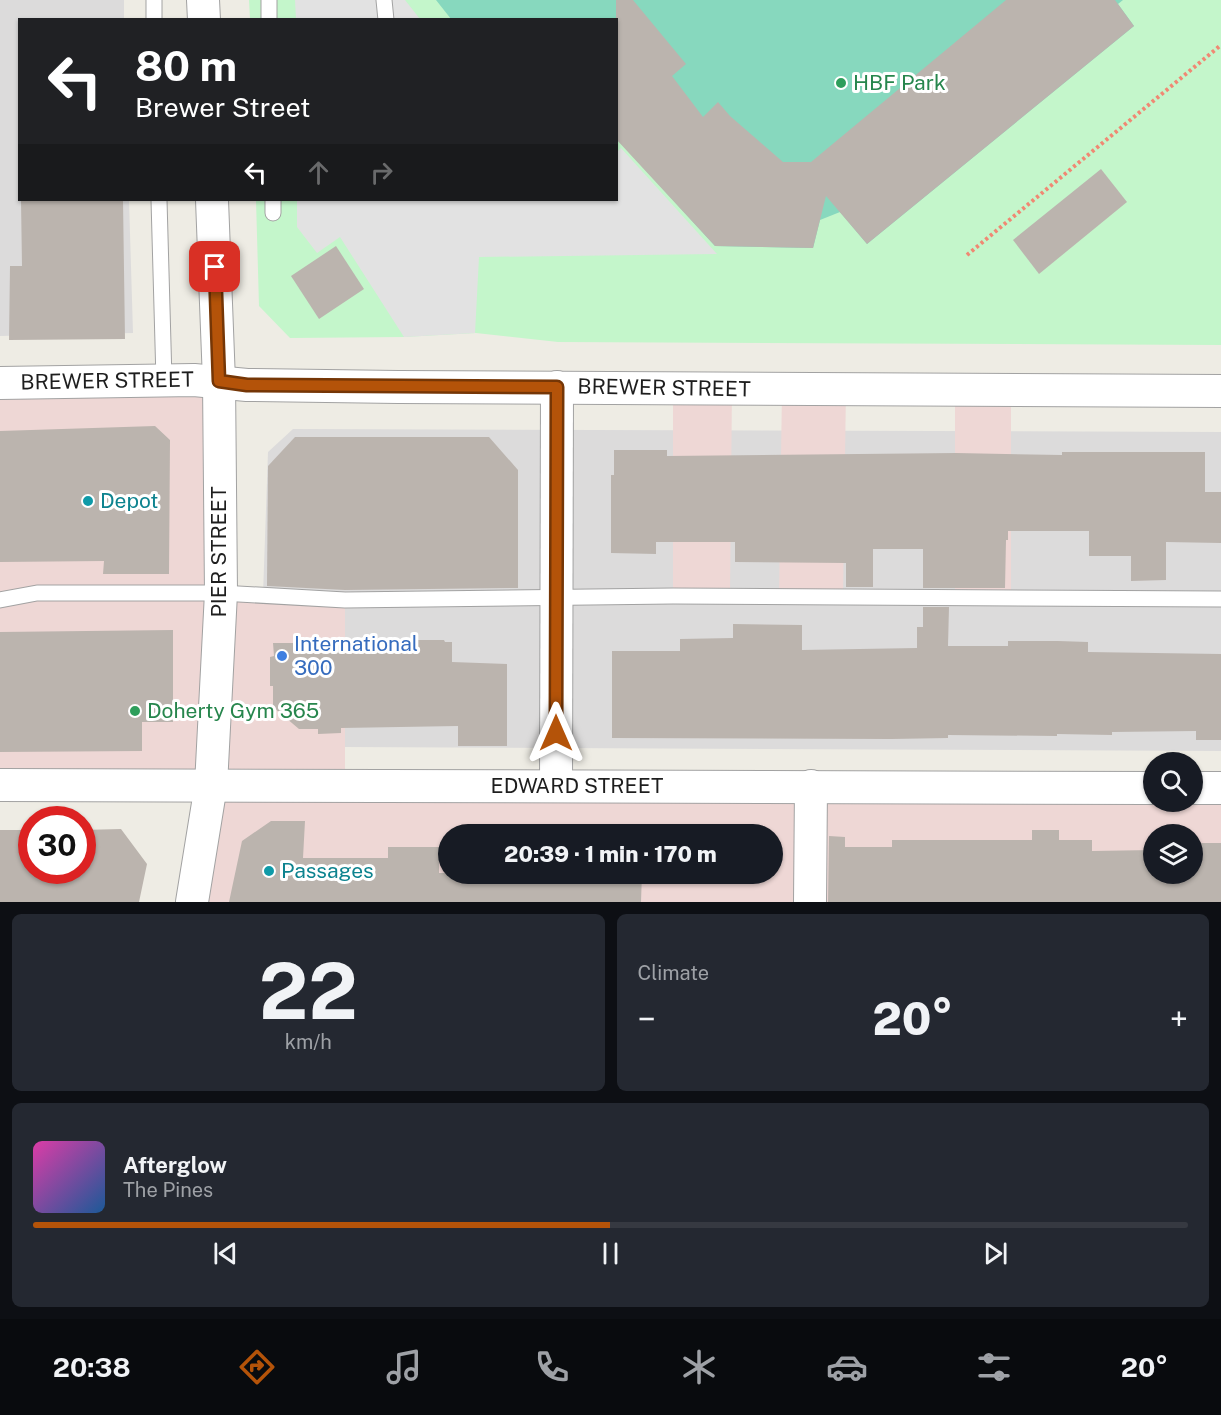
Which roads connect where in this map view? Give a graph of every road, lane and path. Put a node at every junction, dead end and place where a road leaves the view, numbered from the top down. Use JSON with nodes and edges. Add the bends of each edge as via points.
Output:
{"nodes":[{"id":1,"x":154,"y":0,"type":"edge"},
{"id":2,"x":203,"y":0,"type":"edge"},
{"id":3,"x":268,"y":0,"type":"edge"},
{"id":4,"x":384,"y":0,"type":"edge"},
{"id":5,"x":154,"y":18,"type":"edge"},
{"id":6,"x":204,"y":18,"type":"edge"},
{"id":7,"x":269,"y":18,"type":"edge"},
{"id":8,"x":386,"y":18,"type":"edge"},
{"id":9,"x":1221,"y":45,"type":"edge"},
{"id":10,"x":159,"y":201,"type":"edge"},
{"id":11,"x":212,"y":201,"type":"edge"},
{"id":12,"x":967,"y":255,"type":"dead end"},
{"id":13,"x":164,"y":380,"type":"junction"},
{"id":14,"x":219,"y":381,"type":"junction"},
{"id":15,"x":0,"y":383,"type":"edge"},
{"id":16,"x":557,"y":387,"type":"junction"},
{"id":17,"x":1221,"y":391,"type":"edge"},
{"id":18,"x":221,"y":593,"type":"junction"},
{"id":19,"x":556,"y":597,"type":"junction"},
{"id":20,"x":1221,"y":599,"type":"edge"},
{"id":21,"x":0,"y":600,"type":"edge"},
{"id":22,"x":0,"y":785,"type":"edge"},
{"id":23,"x":211,"y":785,"type":"junction"},
{"id":24,"x":556,"y":786,"type":"junction"},
{"id":25,"x":811,"y":786,"type":"junction"},
{"id":26,"x":1143,"y":788,"type":"edge"},
{"id":27,"x":1203,"y":788,"type":"edge"},
{"id":28,"x":1221,"y":788,"type":"edge"},
{"id":29,"x":192,"y":902,"type":"edge"},
{"id":30,"x":810,"y":902,"type":"edge"}],
"edges":[{"from":1,"to":5,"type":"lane"},
{"from":2,"to":6,"type":"street"},
{"from":3,"to":7,"type":"lane"},
{"from":4,"to":8,"type":"lane"},
{"from":9,"to":12,"type":"path"},
{"from":10,"to":13,"type":"lane"},
{"from":11,"to":14,"type":"street","name":"PIER STREET"},
{"from":13,"to":14,"type":"street","name":"BREWER STREET"},
{"from":13,"to":15,"type":"street","name":"BREWER STREET"},
{"from":14,"to":16,"type":"street","name":"BREWER STREET","via":[[247,385]]},
{"from":14,"to":18,"type":"street","name":"PIER STREET"},
{"from":16,"to":17,"type":"street","name":"BREWER STREET"},
{"from":16,"to":19,"type":"street"},
{"from":18,"to":19,"type":"lane","via":[[345,600]]},
{"from":18,"to":21,"type":"lane","via":[[37,592]]},
{"from":18,"to":23,"type":"street","name":"PIER STREET"},
{"from":19,"to":20,"type":"lane"},
{"from":19,"to":24,"type":"street"},
{"from":22,"to":23,"type":"street","name":"EDWARD STREET"},
{"from":23,"to":24,"type":"street","name":"EDWARD STREET"},
{"from":23,"to":29,"type":"street","name":"PIER STREET"},
{"from":24,"to":25,"type":"street","name":"EDWARD STREET"},
{"from":25,"to":26,"type":"street","name":"EDWARD STREET"},
{"from":25,"to":30,"type":"street"},
{"from":27,"to":28,"type":"street"}]}
